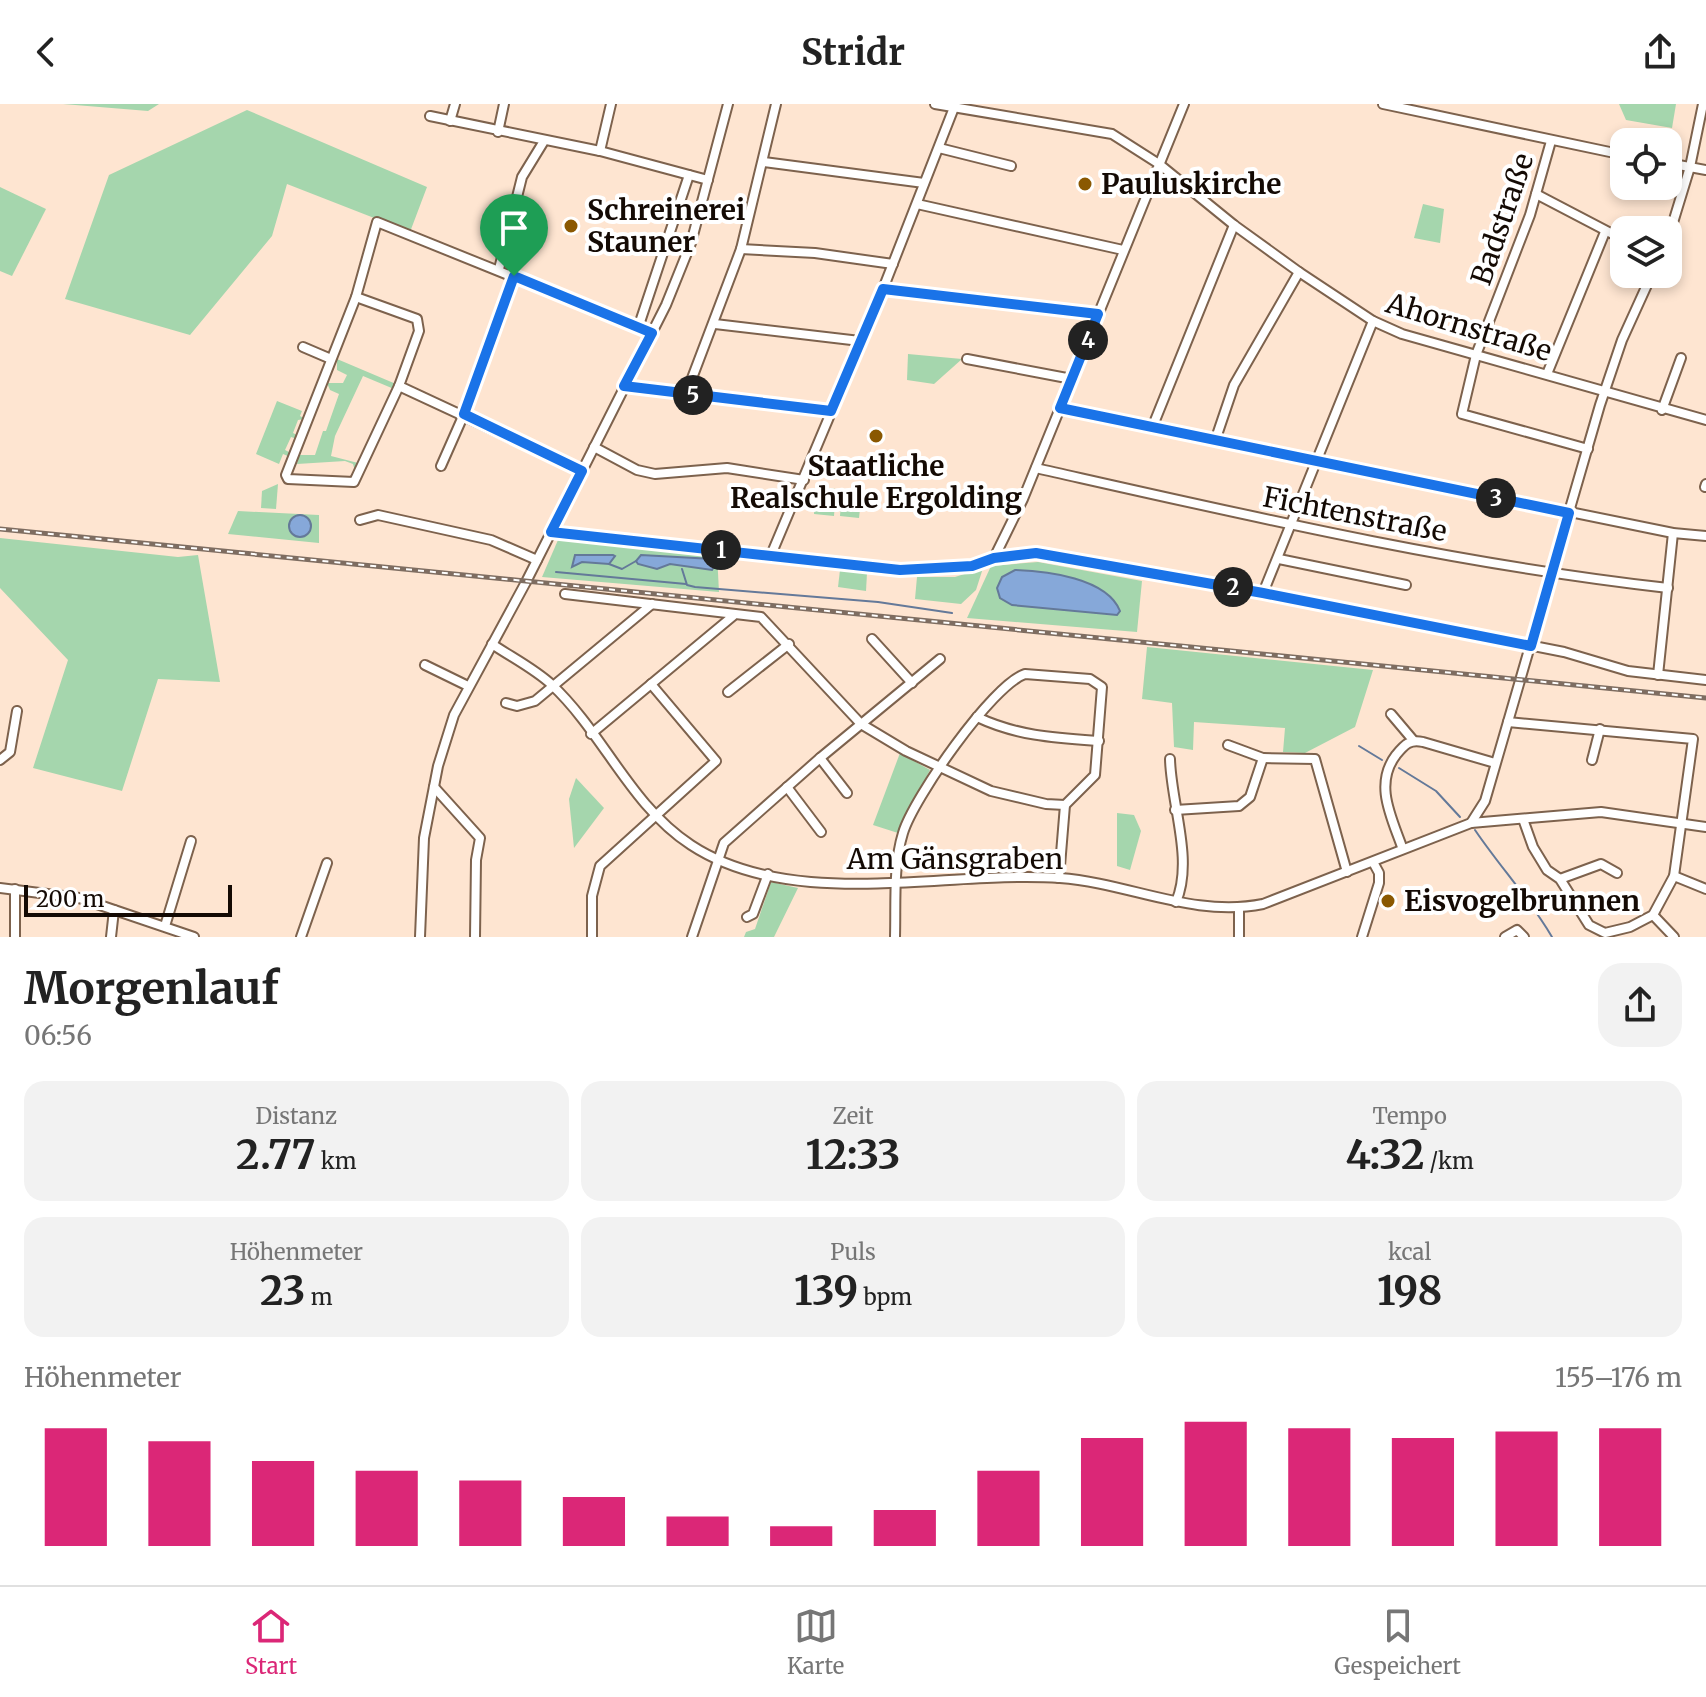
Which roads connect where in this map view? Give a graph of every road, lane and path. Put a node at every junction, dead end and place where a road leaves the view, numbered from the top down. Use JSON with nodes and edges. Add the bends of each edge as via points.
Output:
{"nodes":[{"id":1,"x":455,"y":104,"type":"edge"},
{"id":2,"x":504,"y":104,"type":"edge"},
{"id":3,"x":611,"y":104,"type":"edge"},
{"id":4,"x":728,"y":104,"type":"edge"},
{"id":5,"x":776,"y":104,"type":"edge"},
{"id":6,"x":935,"y":104,"type":"edge"},
{"id":7,"x":1184,"y":104,"type":"edge"},
{"id":8,"x":1383,"y":104,"type":"edge"},
{"id":9,"x":1703,"y":104,"type":"edge"},
{"id":10,"x":955,"y":105,"type":"edge"},
{"id":11,"x":430,"y":116,"type":"dead end"},
{"id":12,"x":450,"y":121,"type":"junction"},
{"id":13,"x":498,"y":132,"type":"junction"},
{"id":14,"x":544,"y":141,"type":"junction"},
{"id":15,"x":1551,"y":141,"type":"junction"},
{"id":16,"x":939,"y":148,"type":"junction"},
{"id":17,"x":600,"y":151,"type":"junction"},
{"id":18,"x":1610,"y":152,"type":"edge"},
{"id":19,"x":764,"y":162,"type":"junction"},
{"id":20,"x":1159,"y":164,"type":"junction"},
{"id":21,"x":1011,"y":166,"type":"dead end"},
{"id":22,"x":1682,"y":166,"type":"edge"},
{"id":23,"x":1690,"y":167,"type":"junction"},
{"id":24,"x":1706,"y":170,"type":"edge"},
{"id":25,"x":689,"y":175,"type":"junction"},
{"id":26,"x":708,"y":180,"type":"junction"},
{"id":27,"x":924,"y":183,"type":"junction"},
{"id":28,"x":1536,"y":194,"type":"junction"},
{"id":29,"x":917,"y":204,"type":"junction"},
{"id":30,"x":1675,"y":216,"type":"edge"},
{"id":31,"x":1234,"y":225,"type":"junction"},
{"id":32,"x":1605,"y":232,"type":"junction"},
{"id":33,"x":1610,"y":234,"type":"edge"},
{"id":34,"x":741,"y":249,"type":"junction"},
{"id":35,"x":1123,"y":250,"type":"junction"},
{"id":36,"x":893,"y":264,"type":"junction"},
{"id":37,"x":499,"y":269,"type":"junction"},
{"id":38,"x":1299,"y":272,"type":"junction"},
{"id":39,"x":514,"y":276,"type":"junction"},
{"id":40,"x":1646,"y":288,"type":"edge"},
{"id":41,"x":883,"y":289,"type":"junction"},
{"id":42,"x":356,"y":297,"type":"junction"},
{"id":43,"x":1098,"y":314,"type":"junction"},
{"id":44,"x":1373,"y":321,"type":"junction"},
{"id":45,"x":715,"y":324,"type":"junction"},
{"id":46,"x":639,"y":325,"type":"junction"},
{"id":47,"x":652,"y":333,"type":"junction"},
{"id":48,"x":860,"y":341,"type":"junction"},
{"id":49,"x":303,"y":347,"type":"dead end"},
{"id":50,"x":1476,"y":355,"type":"junction"},
{"id":51,"x":1681,"y":358,"type":"dead end"},
{"id":52,"x":331,"y":359,"type":"junction"},
{"id":53,"x":967,"y":359,"type":"dead end"},
{"id":54,"x":1547,"y":374,"type":"junction"},
{"id":55,"x":1072,"y":379,"type":"junction"},
{"id":56,"x":399,"y":386,"type":"junction"},
{"id":57,"x":624,"y":386,"type":"junction"},
{"id":58,"x":1605,"y":392,"type":"junction"},
{"id":59,"x":686,"y":394,"type":"junction"},
{"id":60,"x":1060,"y":408,"type":"junction"},
{"id":61,"x":1662,"y":410,"type":"junction"},
{"id":62,"x":831,"y":411,"type":"junction"},
{"id":63,"x":464,"y":414,"type":"junction"},
{"id":64,"x":1706,"y":420,"type":"edge"},
{"id":65,"x":1152,"y":428,"type":"junction"},
{"id":66,"x":1215,"y":441,"type":"junction"},
{"id":67,"x":594,"y":447,"type":"junction"},
{"id":68,"x":1588,"y":449,"type":"junction"},
{"id":69,"x":1314,"y":463,"type":"junction"},
{"id":70,"x":441,"y":466,"type":"dead end"},
{"id":71,"x":1036,"y":468,"type":"junction"},
{"id":72,"x":582,"y":471,"type":"junction"},
{"id":73,"x":804,"y":480,"type":"junction"},
{"id":74,"x":1569,"y":513,"type":"junction"},
{"id":75,"x":360,"y":520,"type":"dead end"},
{"id":76,"x":1293,"y":525,"type":"junction"},
{"id":77,"x":551,"y":532,"type":"junction"},
{"id":78,"x":1673,"y":533,"type":"junction"},
{"id":79,"x":1706,"y":536,"type":"edge"},
{"id":80,"x":771,"y":555,"type":"junction"},
{"id":81,"x":994,"y":558,"type":"junction"},
{"id":82,"x":1279,"y":559,"type":"junction"},
{"id":83,"x":537,"y":560,"type":"junction"},
{"id":84,"x":1553,"y":575,"type":"junction"},
{"id":85,"x":1406,"y":585,"type":"dead end"},
{"id":86,"x":1668,"y":588,"type":"junction"},
{"id":87,"x":1263,"y":593,"type":"junction"},
{"id":88,"x":565,"y":594,"type":"dead end"},
{"id":89,"x":652,"y":604,"type":"junction"},
{"id":90,"x":733,"y":616,"type":"junction"},
{"id":91,"x":872,"y":639,"type":"dead end"},
{"id":92,"x":492,"y":644,"type":"junction"},
{"id":93,"x":789,"y":644,"type":"junction"},
{"id":94,"x":1531,"y":646,"type":"junction"},
{"id":95,"x":940,"y":659,"type":"dead end"},
{"id":96,"x":425,"y":665,"type":"dead end"},
{"id":97,"x":1658,"y":675,"type":"junction"},
{"id":98,"x":1706,"y":680,"type":"edge"},
{"id":99,"x":912,"y":683,"type":"junction"},
{"id":100,"x":651,"y":684,"type":"junction"},
{"id":101,"x":552,"y":685,"type":"junction"},
{"id":102,"x":468,"y":686,"type":"junction"},
{"id":103,"x":728,"y":692,"type":"dead end"},
{"id":104,"x":506,"y":703,"type":"dead end"},
{"id":105,"x":17,"y":711,"type":"dead end"},
{"id":106,"x":1391,"y":714,"type":"dead end"},
{"id":107,"x":977,"y":717,"type":"junction"},
{"id":108,"x":1508,"y":722,"type":"junction"},
{"id":109,"x":861,"y":724,"type":"junction"},
{"id":110,"x":1600,"y":729,"type":"junction"},
{"id":111,"x":591,"y":734,"type":"junction"},
{"id":112,"x":1693,"y":739,"type":"junction"},
{"id":113,"x":1413,"y":740,"type":"junction"},
{"id":114,"x":1706,"y":740,"type":"edge"},
{"id":115,"x":1099,"y":741,"type":"junction"},
{"id":116,"x":1228,"y":745,"type":"dead end"},
{"id":117,"x":820,"y":758,"type":"junction"},
{"id":118,"x":1263,"y":758,"type":"junction"},
{"id":119,"x":1170,"y":759,"type":"dead end"},
{"id":120,"x":0,"y":760,"type":"edge"},
{"id":121,"x":1592,"y":760,"type":"dead end"},
{"id":122,"x":1495,"y":763,"type":"junction"},
{"id":123,"x":941,"y":767,"type":"junction"},
{"id":124,"x":434,"y":787,"type":"junction"},
{"id":125,"x":787,"y":787,"type":"junction"},
{"id":126,"x":847,"y":793,"type":"dead end"},
{"id":127,"x":1065,"y":805,"type":"junction"},
{"id":128,"x":1175,"y":810,"type":"junction"},
{"id":129,"x":655,"y":816,"type":"junction"},
{"id":130,"x":1523,"y":819,"type":"junction"},
{"id":131,"x":1682,"y":822,"type":"junction"},
{"id":132,"x":1471,"y":823,"type":"junction"},
{"id":133,"x":1706,"y":827,"type":"edge"},
{"id":134,"x":821,"y":832,"type":"dead end"},
{"id":135,"x":191,"y":841,"type":"dead end"},
{"id":136,"x":1402,"y":847,"type":"junction"},
{"id":137,"x":718,"y":859,"type":"junction"},
{"id":138,"x":1373,"y":862,"type":"junction"},
{"id":139,"x":327,"y":863,"type":"dead end"},
{"id":140,"x":1347,"y":872,"type":"junction"},
{"id":141,"x":1617,"y":873,"type":"dead end"},
{"id":142,"x":768,"y":874,"type":"junction"},
{"id":143,"x":1674,"y":876,"type":"junction"},
{"id":144,"x":1059,"y":878,"type":"junction"},
{"id":145,"x":1560,"y":879,"type":"junction"},
{"id":146,"x":897,"y":881,"type":"junction"},
{"id":147,"x":0,"y":888,"type":"edge"},
{"id":148,"x":15,"y":889,"type":"junction"},
{"id":149,"x":1706,"y":889,"type":"edge"},
{"id":150,"x":1176,"y":902,"type":"junction"},
{"id":151,"x":1239,"y":909,"type":"junction"},
{"id":152,"x":114,"y":910,"type":"junction"},
{"id":153,"x":1653,"y":915,"type":"junction"},
{"id":154,"x":747,"y":917,"type":"dead end"},
{"id":155,"x":165,"y":926,"type":"junction"},
{"id":156,"x":1606,"y":935,"type":"edge"},
{"id":157,"x":15,"y":937,"type":"edge"},
{"id":158,"x":111,"y":937,"type":"edge"},
{"id":159,"x":194,"y":937,"type":"edge"},
{"id":160,"x":301,"y":937,"type":"edge"},
{"id":161,"x":420,"y":937,"type":"edge"},
{"id":162,"x":475,"y":937,"type":"edge"},
{"id":163,"x":592,"y":937,"type":"edge"},
{"id":164,"x":692,"y":937,"type":"edge"},
{"id":165,"x":895,"y":937,"type":"edge"},
{"id":166,"x":1239,"y":937,"type":"edge"},
{"id":167,"x":1362,"y":937,"type":"edge"},
{"id":168,"x":1505,"y":937,"type":"edge"},
{"id":169,"x":1524,"y":937,"type":"edge"},
{"id":170,"x":1674,"y":937,"type":"edge"}],
"edges":[{"from":1,"to":12,"type":"street"},
{"from":2,"to":13,"type":"street"},
{"from":3,"to":17,"type":"street"},
{"from":4,"to":26,"type":"street"},
{"from":5,"to":19,"type":"street"},
{"from":6,"to":10,"type":"street","name":"Ahornstraße"},
{"from":7,"to":20,"type":"street"},
{"from":8,"to":15,"type":"street"},
{"from":9,"to":23,"type":"street"},
{"from":10,"to":16,"type":"street"},
{"from":10,"to":20,"type":"street","name":"Ahornstraße","via":[[1112,134]]},
{"from":11,"to":12,"type":"street"},
{"from":12,"to":13,"type":"street"},
{"from":13,"to":14,"type":"street"},
{"from":14,"to":17,"type":"street"},
{"from":14,"to":37,"type":"street","via":[[522,177]]},
{"from":15,"to":18,"type":"street"},
{"from":15,"to":28,"type":"street","name":"Badstraße"},
{"from":16,"to":21,"type":"street"},
{"from":16,"to":27,"type":"street"},
{"from":17,"to":25,"type":"street"},
{"from":19,"to":27,"type":"street"},
{"from":19,"to":34,"type":"street"},
{"from":20,"to":31,"type":"street","name":"Ahornstraße"},
{"from":20,"to":35,"type":"street"},
{"from":22,"to":23,"type":"street"},
{"from":23,"to":24,"type":"street"},
{"from":23,"to":30,"type":"street"},
{"from":25,"to":26,"type":"street"},
{"from":25,"to":46,"type":"street"},
{"from":26,"to":47,"type":"street","via":[[691,243]]},
{"from":27,"to":29,"type":"street"},
{"from":28,"to":32,"type":"street"},
{"from":28,"to":50,"type":"street","name":"Badstraße"},
{"from":29,"to":35,"type":"street"},
{"from":29,"to":36,"type":"street"},
{"from":31,"to":38,"type":"street","name":"Ahornstraße"},
{"from":31,"to":65,"type":"street"},
{"from":32,"to":33,"type":"street"},
{"from":32,"to":54,"type":"street"},
{"from":34,"to":36,"type":"street"},
{"from":34,"to":45,"type":"street"},
{"from":35,"to":43,"type":"street"},
{"from":36,"to":41,"type":"street"},
{"from":37,"to":39,"type":"street"},
{"from":37,"to":42,"type":"street","via":[[377,222]]},
{"from":38,"to":44,"type":"street","name":"Ahornstraße"},
{"from":38,"to":66,"type":"street","via":[[1234,385]]},
{"from":39,"to":46,"type":"street"},
{"from":39,"to":63,"type":"street"},
{"from":40,"to":58,"type":"street"},
{"from":41,"to":43,"type":"street"},
{"from":41,"to":48,"type":"street"},
{"from":42,"to":52,"type":"street"},
{"from":42,"to":56,"type":"street","via":[[417,319],[419,331]]},
{"from":43,"to":55,"type":"street"},
{"from":44,"to":50,"type":"street","name":"Ahornstraße"},
{"from":44,"to":69,"type":"street"},
{"from":45,"to":48,"type":"street"},
{"from":45,"to":59,"type":"street"},
{"from":46,"to":47,"type":"street"},
{"from":47,"to":57,"type":"street"},
{"from":48,"to":62,"type":"street"},
{"from":49,"to":52,"type":"street"},
{"from":50,"to":54,"type":"street","name":"Ahornstraße"},
{"from":50,"to":68,"type":"street","name":"Badstraße","via":[[1462,414]]},
{"from":51,"to":61,"type":"street"},
{"from":52,"to":56,"type":"street","via":[[288,479],[354,482]]},
{"from":53,"to":55,"type":"street"},
{"from":54,"to":58,"type":"street","name":"Ahornstraße"},
{"from":55,"to":60,"type":"street"},
{"from":56,"to":63,"type":"street"},
{"from":57,"to":59,"type":"street"},
{"from":57,"to":67,"type":"street"},
{"from":58,"to":61,"type":"street","name":"Ahornstraße"},
{"from":58,"to":68,"type":"street"},
{"from":59,"to":62,"type":"street"},
{"from":60,"to":65,"type":"street"},
{"from":60,"to":71,"type":"street"},
{"from":61,"to":64,"type":"street","name":"Ahornstraße"},
{"from":62,"to":73,"type":"street"},
{"from":63,"to":70,"type":"street"},
{"from":63,"to":72,"type":"street"},
{"from":65,"to":66,"type":"street"},
{"from":66,"to":69,"type":"street"},
{"from":67,"to":72,"type":"street"},
{"from":67,"to":73,"type":"street","via":[[655,474],[727,468]]},
{"from":68,"to":74,"type":"street"},
{"from":69,"to":74,"type":"street"},
{"from":69,"to":76,"type":"street"},
{"from":71,"to":76,"type":"street","name":"Fichtenstraße"},
{"from":71,"to":81,"type":"street"},
{"from":72,"to":77,"type":"street"},
{"from":73,"to":80,"type":"street"},
{"from":74,"to":78,"type":"street"},
{"from":74,"to":84,"type":"street"},
{"from":75,"to":83,"type":"street","via":[[378,515],[407,521],[491,540]]},
{"from":76,"to":82,"type":"street"},
{"from":76,"to":84,"type":"street","name":"Fichtenstraße"},
{"from":77,"to":80,"type":"street"},
{"from":77,"to":83,"type":"street"},
{"from":78,"to":79,"type":"street"},
{"from":78,"to":86,"type":"street"},
{"from":80,"to":81,"type":"street","via":[[915,571],[972,566]]},
{"from":81,"to":87,"type":"street","via":[[1036,553]]},
{"from":82,"to":85,"type":"street"},
{"from":82,"to":87,"type":"street"},
{"from":83,"to":92,"type":"street"},
{"from":84,"to":86,"type":"street","name":"Fichtenstraße"},
{"from":84,"to":94,"type":"street"},
{"from":86,"to":97,"type":"street"},
{"from":87,"to":94,"type":"street"},
{"from":88,"to":89,"type":"street"},
{"from":89,"to":90,"type":"street"},
{"from":89,"to":101,"type":"street"},
{"from":90,"to":93,"type":"street","via":[[761,617]]},
{"from":90,"to":100,"type":"street"},
{"from":91,"to":99,"type":"street"},
{"from":92,"to":101,"type":"street","name":"Am Gänsgraben"},
{"from":92,"to":102,"type":"street"},
{"from":93,"to":103,"type":"street"},
{"from":93,"to":109,"type":"street"},
{"from":94,"to":97,"type":"street"},
{"from":94,"to":108,"type":"street"},
{"from":95,"to":99,"type":"street"},
{"from":96,"to":102,"type":"street"},
{"from":97,"to":98,"type":"street"},
{"from":99,"to":109,"type":"street"},
{"from":100,"to":111,"type":"street"},
{"from":100,"to":129,"type":"street","via":[[716,761]]},
{"from":101,"to":104,"type":"street","via":[[535,701]]},
{"from":101,"to":111,"type":"street","name":"Am Gänsgraben"},
{"from":102,"to":124,"type":"street"},
{"from":105,"to":120,"type":"street","via":[[10,752]]},
{"from":106,"to":113,"type":"street"},
{"from":107,"to":115,"type":"street","via":[[1031,736]]},
{"from":107,"to":115,"type":"street","via":[[1020,675],[1090,679],[1102,687]]},
{"from":107,"to":123,"type":"street"},
{"from":108,"to":110,"type":"street"},
{"from":108,"to":122,"type":"street"},
{"from":109,"to":117,"type":"street"},
{"from":109,"to":123,"type":"street"},
{"from":110,"to":112,"type":"street"},
{"from":110,"to":121,"type":"street"},
{"from":111,"to":129,"type":"street","name":"Am Gänsgraben"},
{"from":112,"to":114,"type":"street"},
{"from":112,"to":131,"type":"street"},
{"from":113,"to":122,"type":"street"},
{"from":113,"to":136,"type":"street","via":[[1392,761],[1384,785]]},
{"from":115,"to":127,"type":"street","via":[[1095,775]]},
{"from":116,"to":118,"type":"street"},
{"from":117,"to":125,"type":"street"},
{"from":117,"to":126,"type":"street"},
{"from":118,"to":128,"type":"street","via":[[1250,797],[1239,806]]},
{"from":118,"to":140,"type":"street","via":[[1315,759]]},
{"from":119,"to":128,"type":"street"},
{"from":122,"to":132,"type":"street","via":[[1485,801]]},
{"from":123,"to":127,"type":"street","via":[[991,791]]},
{"from":123,"to":146,"type":"street","via":[[903,833]]},
{"from":124,"to":161,"type":"street","via":[[424,838]]},
{"from":124,"to":162,"type":"street","via":[[480,838]]},
{"from":125,"to":134,"type":"street"},
{"from":125,"to":137,"type":"street","via":[[724,843]]},
{"from":127,"to":144,"type":"street"},
{"from":128,"to":150,"type":"street","via":[[1184,859]]},
{"from":129,"to":137,"type":"street","name":"Am Gänsgraben"},
{"from":129,"to":163,"type":"street","via":[[600,866],[592,896]]},
{"from":130,"to":131,"type":"street","name":"Am Gänsgraben","via":[[1601,812]]},
{"from":130,"to":132,"type":"street","name":"Am Gänsgraben"},
{"from":130,"to":145,"type":"street","via":[[1540,859]]},
{"from":131,"to":133,"type":"street","name":"Am Gänsgraben"},
{"from":131,"to":143,"type":"street"},
{"from":132,"to":136,"type":"street","name":"Am Gänsgraben"},
{"from":135,"to":155,"type":"street"},
{"from":136,"to":138,"type":"street","name":"Am Gänsgraben"},
{"from":137,"to":142,"type":"street","name":"Am Gänsgraben"},
{"from":137,"to":164,"type":"street"},
{"from":138,"to":140,"type":"street","name":"Am Gänsgraben"},
{"from":138,"to":167,"type":"street","via":[[1379,883]]},
{"from":139,"to":160,"type":"street"},
{"from":140,"to":151,"type":"street","name":"Am Gänsgraben"},
{"from":141,"to":145,"type":"street","via":[[1601,864]]},
{"from":142,"to":146,"type":"street","name":"Am Gänsgraben","via":[[815,882]]},
{"from":142,"to":154,"type":"street","via":[[753,914]]},
{"from":143,"to":149,"type":"street"},
{"from":143,"to":153,"type":"street"},
{"from":144,"to":146,"type":"street","name":"Am Gänsgraben"},
{"from":144,"to":150,"type":"street","name":"Am Gänsgraben"},
{"from":145,"to":156,"type":"street","via":[[1589,925]]},
{"from":146,"to":165,"type":"street"},
{"from":147,"to":148,"type":"street"},
{"from":148,"to":152,"type":"street","via":[[79,898]]},
{"from":148,"to":157,"type":"street"},
{"from":150,"to":151,"type":"street","name":"Am Gänsgraben"},
{"from":151,"to":166,"type":"street"},
{"from":152,"to":155,"type":"street"},
{"from":152,"to":158,"type":"street"},
{"from":153,"to":156,"type":"street"},
{"from":153,"to":170,"type":"street"},
{"from":155,"to":159,"type":"street"},
{"from":168,"to":169,"type":"street","via":[[1517,930]]}]}
